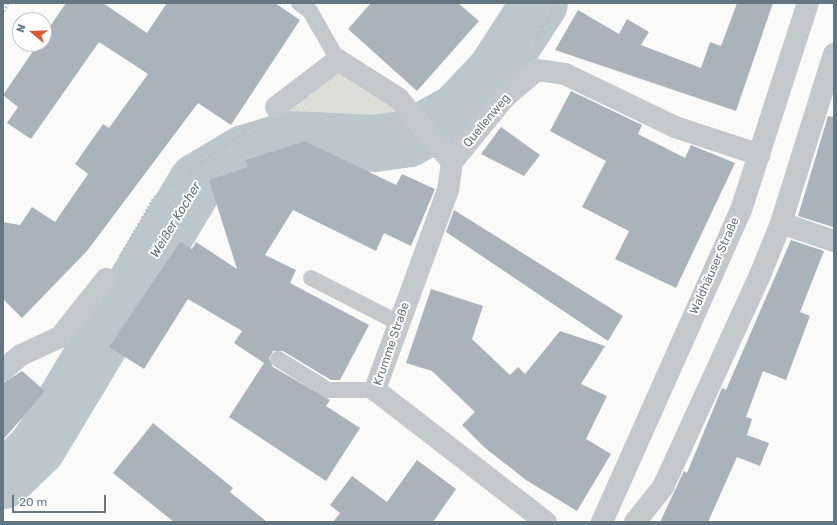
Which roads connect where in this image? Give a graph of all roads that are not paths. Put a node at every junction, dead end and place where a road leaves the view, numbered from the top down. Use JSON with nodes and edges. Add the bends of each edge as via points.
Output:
{"nodes":[{"id":1,"x":299,"y":3,"type":"edge"},
{"id":2,"x":808,"y":3,"type":"edge"},
{"id":3,"x":834,"y":54,"type":"edge"},
{"id":4,"x":338,"y":60,"type":"junction"},
{"id":5,"x":276,"y":107,"type":"road end"},
{"id":6,"x":760,"y":155,"type":"junction"},
{"id":7,"x":452,"y":162,"type":"junction"},
{"id":8,"x":781,"y":223,"type":"junction"},
{"id":9,"x":834,"y":241,"type":"edge"},
{"id":10,"x":311,"y":278,"type":"dead end"},
{"id":11,"x":106,"y":279,"type":"road end"},
{"id":12,"x":399,"y":323,"type":"junction"},
{"id":13,"x":278,"y":360,"type":"dead end"},
{"id":14,"x":3,"y":370,"type":"edge"},
{"id":15,"x":374,"y":390,"type":"junction"},
{"id":16,"x":546,"y":522,"type":"edge"},
{"id":17,"x":602,"y":522,"type":"edge"},
{"id":18,"x":635,"y":522,"type":"edge"}],
"edges":[{"from":1,"to":4,"type":"lane","via":[[310,11]]},
{"from":2,"to":6,"type":"street","name":"Waldhäuser Straße"},
{"from":3,"to":8,"type":"street"},
{"from":4,"to":5,"type":"street"},
{"from":4,"to":7,"type":"street","via":[[398,98]]},
{"from":6,"to":7,"type":"street","name":"Quellenweg","via":[[675,127],[565,74],[537,70],[505,97]]},
{"from":6,"to":17,"type":"street","name":"Waldhäuser Straße","via":[[741,210]]},
{"from":7,"to":12,"type":"street","name":"Krumme Straße","via":[[448,190]]},
{"from":8,"to":9,"type":"street"},
{"from":8,"to":18,"type":"street","via":[[717,376],[663,487]]},
{"from":10,"to":12,"type":"lane"},
{"from":11,"to":14,"type":"street","via":[[60,337],[21,355]]},
{"from":12,"to":15,"type":"street","name":"Krumme Straße"},
{"from":13,"to":15,"type":"lane","via":[[328,390]]},
{"from":15,"to":16,"type":"street","name":"Krumme Straße"}]}
